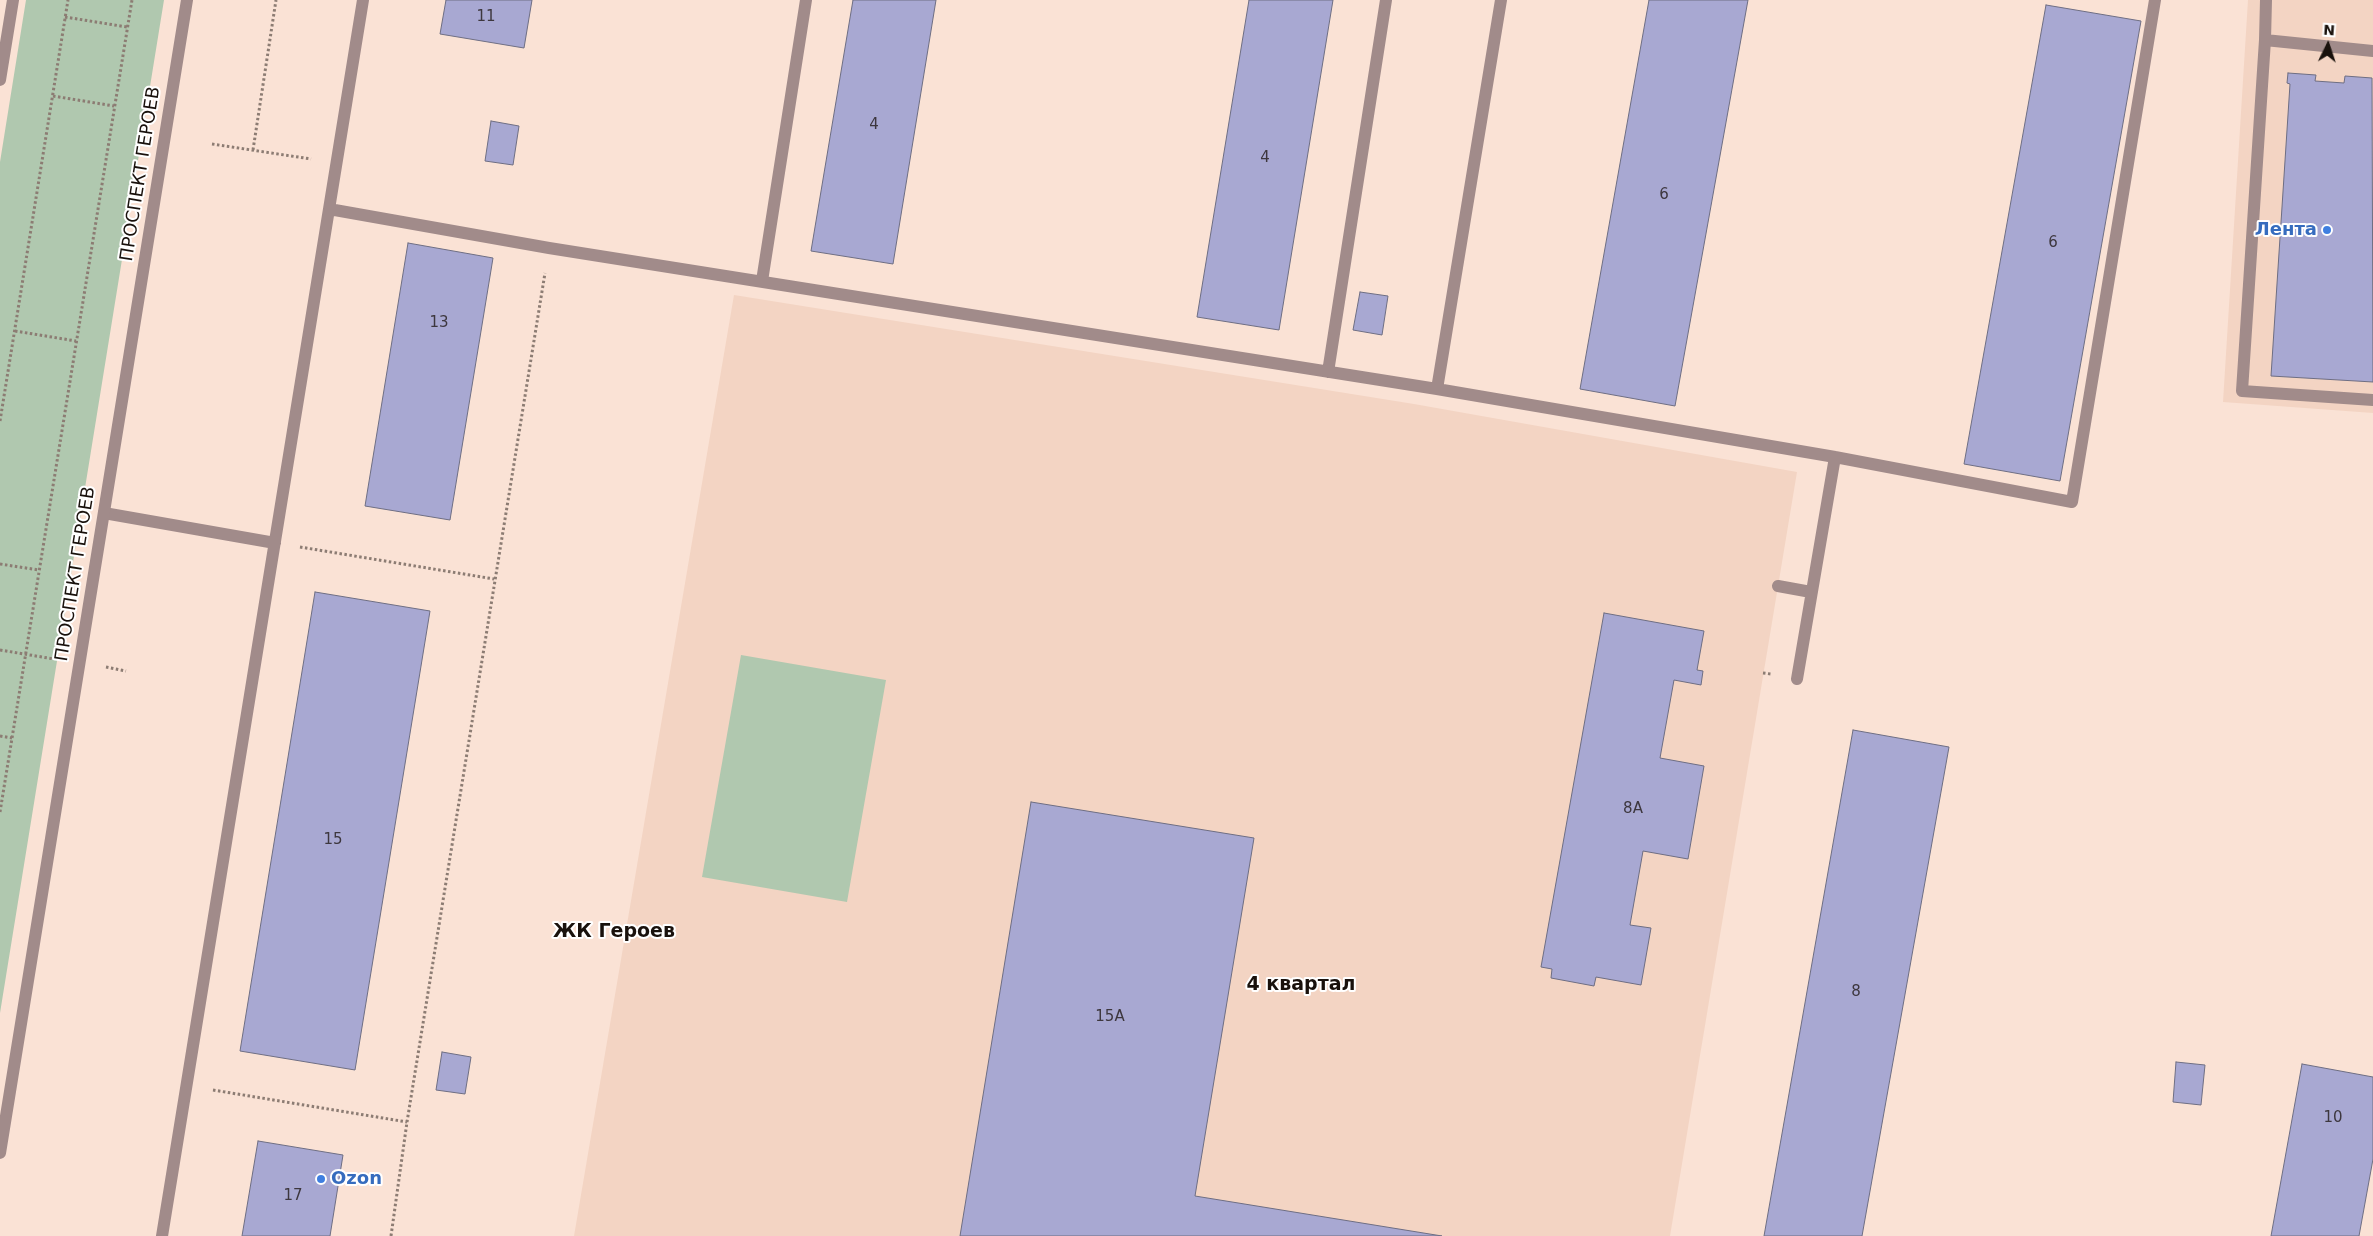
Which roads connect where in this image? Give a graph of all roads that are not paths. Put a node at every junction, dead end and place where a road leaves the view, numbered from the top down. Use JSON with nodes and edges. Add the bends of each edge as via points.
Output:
{"nodes":[{"id":1,"x":13,"y":0,"type":"edge"},
{"id":2,"x":187,"y":0,"type":"edge"},
{"id":3,"x":363,"y":0,"type":"edge"},
{"id":4,"x":806,"y":0,"type":"edge"},
{"id":5,"x":1386,"y":0,"type":"edge"},
{"id":6,"x":1501,"y":0,"type":"edge"},
{"id":7,"x":2155,"y":0,"type":"edge"},
{"id":8,"x":2266,"y":0,"type":"edge"},
{"id":9,"x":2265,"y":40,"type":"junction"},
{"id":10,"x":2373,"y":51,"type":"edge"},
{"id":11,"x":0,"y":80,"type":"edge"},
{"id":12,"x":329,"y":209,"type":"junction"},
{"id":13,"x":762,"y":281,"type":"junction"},
{"id":14,"x":1328,"y":372,"type":"junction"},
{"id":15,"x":1437,"y":390,"type":"junction"},
{"id":16,"x":2373,"y":400,"type":"edge"},
{"id":17,"x":1835,"y":457,"type":"junction"},
{"id":18,"x":104,"y":513,"type":"junction"},
{"id":19,"x":275,"y":542,"type":"junction"},
{"id":20,"x":1778,"y":586,"type":"dead end"},
{"id":21,"x":1811,"y":592,"type":"junction"},
{"id":22,"x":1797,"y":679,"type":"dead end"},
{"id":23,"x":0,"y":1153,"type":"edge"},
{"id":24,"x":162,"y":1236,"type":"edge"}],
"edges":[{"from":1,"to":11,"type":"street"},
{"from":2,"to":18,"type":"street","name":"ПРОСПЕКТ ГЕРОЕВ"},
{"from":3,"to":12,"type":"street"},
{"from":4,"to":13,"type":"street"},
{"from":5,"to":14,"type":"street"},
{"from":6,"to":15,"type":"street"},
{"from":7,"to":17,"type":"street","via":[[2072,502]]},
{"from":8,"to":9,"type":"street"},
{"from":9,"to":10,"type":"street"},
{"from":9,"to":16,"type":"street","via":[[2242,391]]},
{"from":12,"to":13,"type":"street"},
{"from":12,"to":19,"type":"street"},
{"from":13,"to":14,"type":"street"},
{"from":14,"to":15,"type":"street"},
{"from":15,"to":17,"type":"street"},
{"from":17,"to":21,"type":"street"},
{"from":18,"to":19,"type":"street"},
{"from":18,"to":23,"type":"street","name":"ПРОСПЕКТ ГЕРОЕВ"},
{"from":19,"to":24,"type":"street"},
{"from":20,"to":21,"type":"street"},
{"from":21,"to":22,"type":"street"}]}
